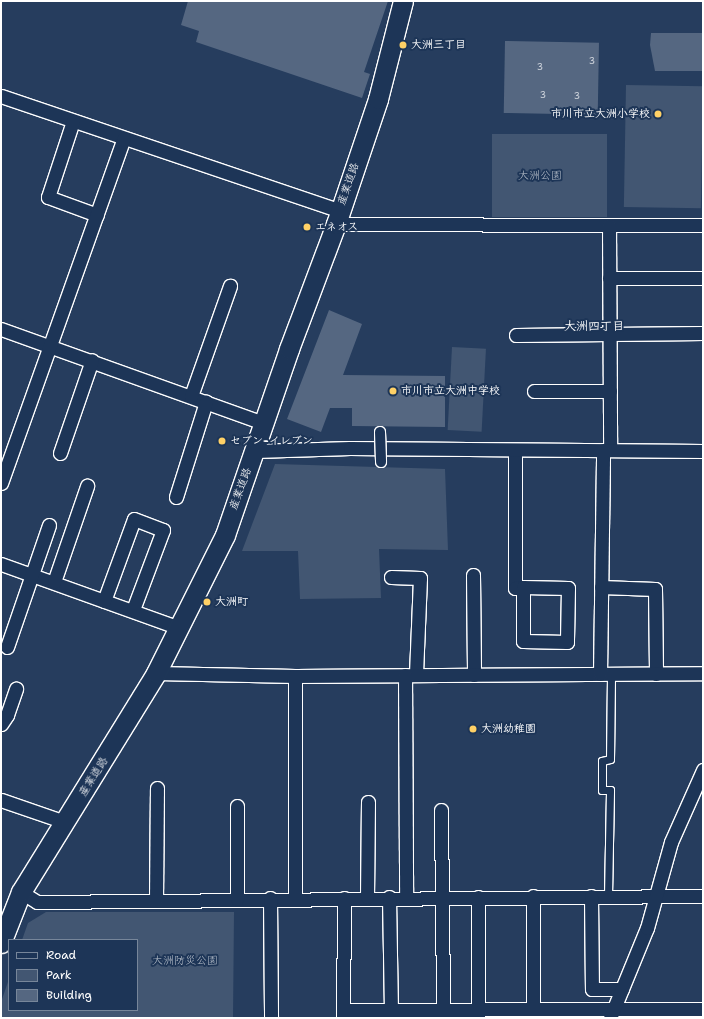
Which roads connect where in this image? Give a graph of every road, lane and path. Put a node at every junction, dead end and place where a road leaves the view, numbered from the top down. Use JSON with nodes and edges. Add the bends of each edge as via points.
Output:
{"nodes":[{"id":1,"x":403,"y":1,"type":"edge"},
{"id":2,"x":1,"y":96,"type":"edge"},
{"id":3,"x":73,"y":121,"type":"junction"},
{"id":4,"x":124,"y":138,"type":"junction"},
{"id":5,"x":97,"y":215,"type":"junction"},
{"id":6,"x":338,"y":218,"type":"junction"},
{"id":7,"x":609,"y":225,"type":"junction"},
{"id":8,"x":703,"y":225,"type":"edge"},
{"id":9,"x":609,"y":278,"type":"junction"},
{"id":10,"x":703,"y":278,"type":"edge"},
{"id":11,"x":230,"y":286,"type":"dead end"},
{"id":12,"x":1,"y":329,"type":"edge"},
{"id":13,"x":610,"y":333,"type":"junction"},
{"id":14,"x":703,"y":333,"type":"edge"},
{"id":15,"x":516,"y":334,"type":"dead end"},
{"id":16,"x":50,"y":347,"type":"junction"},
{"id":17,"x":92,"y":360,"type":"junction"},
{"id":18,"x":534,"y":391,"type":"dead end"},
{"id":19,"x":610,"y":391,"type":"junction"},
{"id":20,"x":191,"y":396,"type":"junction"},
{"id":21,"x":206,"y":402,"type":"junction"},
{"id":22,"x":264,"y":423,"type":"junction"},
{"id":23,"x":380,"y":432,"type":"dead end"},
{"id":24,"x":515,"y":450,"type":"junction"},
{"id":25,"x":606,"y":450,"type":"junction"},
{"id":26,"x":255,"y":451,"type":"junction"},
{"id":27,"x":703,"y":451,"type":"edge"},
{"id":28,"x":60,"y":452,"type":"dead end"},
{"id":29,"x":381,"y":462,"type":"dead end"},
{"id":30,"x":2,"y":478,"type":"edge"},
{"id":31,"x":87,"y":486,"type":"dead end"},
{"id":32,"x":176,"y":497,"type":"dead end"},
{"id":33,"x":49,"y":525,"type":"dead end"},
{"id":34,"x":1,"y":564,"type":"edge"},
{"id":35,"x":33,"y":574,"type":"junction"},
{"id":36,"x":473,"y":575,"type":"dead end"},
{"id":37,"x":391,"y":578,"type":"dead end"},
{"id":38,"x":54,"y":582,"type":"junction"},
{"id":39,"x":523,"y":587,"type":"junction"},
{"id":40,"x":601,"y":588,"type":"junction"},
{"id":41,"x":104,"y":601,"type":"junction"},
{"id":42,"x":133,"y":610,"type":"junction"},
{"id":43,"x":180,"y":628,"type":"junction"},
{"id":44,"x":7,"y":647,"type":"dead end"},
{"id":45,"x":156,"y":673,"type":"junction"},
{"id":46,"x":703,"y":673,"type":"edge"},
{"id":47,"x":474,"y":674,"type":"junction"},
{"id":48,"x":605,"y":674,"type":"junction"},
{"id":49,"x":656,"y":674,"type":"junction"},
{"id":50,"x":410,"y":675,"type":"junction"},
{"id":51,"x":295,"y":676,"type":"junction"},
{"id":52,"x":16,"y":689,"type":"dead end"},
{"id":53,"x":1,"y":724,"type":"edge"},
{"id":54,"x":703,"y":770,"type":"edge"},
{"id":55,"x":157,"y":788,"type":"dead end"},
{"id":56,"x":1,"y":800,"type":"edge"},
{"id":57,"x":368,"y":802,"type":"dead end"},
{"id":58,"x":237,"y":806,"type":"dead end"},
{"id":59,"x":441,"y":810,"type":"dead end"},
{"id":60,"x":65,"y":822,"type":"junction"},
{"id":61,"x":21,"y":892,"type":"junction"},
{"id":62,"x":656,"y":895,"type":"junction"},
{"id":63,"x":533,"y":896,"type":"junction"},
{"id":64,"x":591,"y":896,"type":"junction"},
{"id":65,"x":608,"y":896,"type":"junction"},
{"id":66,"x":703,"y":896,"type":"edge"},
{"id":67,"x":367,"y":897,"type":"junction"},
{"id":68,"x":389,"y":897,"type":"junction"},
{"id":69,"x":406,"y":897,"type":"junction"},
{"id":70,"x":444,"y":897,"type":"junction"},
{"id":71,"x":478,"y":897,"type":"junction"},
{"id":72,"x":237,"y":898,"type":"junction"},
{"id":73,"x":270,"y":898,"type":"junction"},
{"id":74,"x":295,"y":898,"type":"junction"},
{"id":75,"x":344,"y":898,"type":"junction"},
{"id":76,"x":156,"y":900,"type":"junction"},
{"id":77,"x":1,"y":943,"type":"edge"},
{"id":78,"x":622,"y":989,"type":"junction"},
{"id":79,"x":533,"y":1008,"type":"junction"},
{"id":80,"x":391,"y":1009,"type":"junction"},
{"id":81,"x":701,"y":1012,"type":"edge"},
{"id":82,"x":443,"y":1013,"type":"edge"},
{"id":83,"x":478,"y":1013,"type":"edge"},
{"id":84,"x":517,"y":1013,"type":"edge"},
{"id":85,"x":553,"y":1013,"type":"edge"},
{"id":86,"x":612,"y":1013,"type":"edge"},
{"id":87,"x":343,"y":1014,"type":"edge"},
{"id":88,"x":270,"y":1018,"type":"edge"}],
"edges":[{"from":1,"to":6,"type":"main road","name":"産業道路","via":[[378,99]]},
{"from":2,"to":3,"type":"street"},
{"from":3,"to":4,"type":"street"},
{"from":3,"to":5,"type":"street","via":[[48,197]]},
{"from":4,"to":5,"type":"street"},
{"from":4,"to":6,"type":"street"},
{"from":5,"to":16,"type":"street"},
{"from":6,"to":7,"type":"street"},
{"from":6,"to":22,"type":"main road","name":"産業道路"},
{"from":7,"to":8,"type":"street"},
{"from":7,"to":9,"type":"street"},
{"from":9,"to":10,"type":"street"},
{"from":9,"to":13,"type":"street"},
{"from":11,"to":20,"type":"street"},
{"from":12,"to":16,"type":"street"},
{"from":13,"to":14,"type":"street"},
{"from":13,"to":15,"type":"street"},
{"from":13,"to":19,"type":"street"},
{"from":16,"to":17,"type":"street"},
{"from":16,"to":30,"type":"street"},
{"from":17,"to":20,"type":"street"},
{"from":17,"to":28,"type":"street"},
{"from":18,"to":19,"type":"street"},
{"from":19,"to":25,"type":"street"},
{"from":20,"to":21,"type":"street"},
{"from":21,"to":22,"type":"street"},
{"from":21,"to":32,"type":"street"},
{"from":22,"to":26,"type":"main road","name":"産業道路"},
{"from":23,"to":29,"type":"street","bridge":true},
{"from":24,"to":25,"type":"street"},
{"from":24,"to":26,"type":"street","via":[[350,448]]},
{"from":24,"to":39,"type":"street","via":[[515,588]]},
{"from":25,"to":27,"type":"street"},
{"from":25,"to":40,"type":"street"},
{"from":26,"to":43,"type":"main road","name":"産業道路","via":[[225,535]]},
{"from":31,"to":38,"type":"street"},
{"from":33,"to":35,"type":"street"},
{"from":34,"to":35,"type":"street"},
{"from":35,"to":38,"type":"street"},
{"from":35,"to":44,"type":"street"},
{"from":36,"to":47,"type":"street"},
{"from":37,"to":50,"type":"street","via":[[420,578]]},
{"from":38,"to":41,"type":"street"},
{"from":39,"to":39,"type":"street","via":[[568,588],[567,642],[523,641]]},
{"from":40,"to":48,"type":"street"},
{"from":40,"to":49,"type":"street","via":[[655,589]]},
{"from":41,"to":42,"type":"street"},
{"from":41,"to":42,"type":"street","via":[[134,519],[163,530]]},
{"from":42,"to":43,"type":"street"},
{"from":43,"to":45,"type":"main road","name":"産業道路"},
{"from":45,"to":51,"type":"street"},
{"from":45,"to":60,"type":"main road","name":"産業道路"},
{"from":46,"to":49,"type":"street"},
{"from":47,"to":48,"type":"street"},
{"from":47,"to":50,"type":"street"},
{"from":48,"to":49,"type":"street"},
{"from":48,"to":65,"type":"lane","via":[[610,759],[602,761],[602,790],[610,790]]},
{"from":50,"to":51,"type":"street"},
{"from":50,"to":69,"type":"street"},
{"from":51,"to":74,"type":"street"},
{"from":52,"to":53,"type":"street"},
{"from":54,"to":62,"type":"street","via":[[670,842]]},
{"from":55,"to":76,"type":"street"},
{"from":56,"to":60,"type":"street"},
{"from":57,"to":67,"type":"street"},
{"from":58,"to":72,"type":"street"},
{"from":59,"to":70,"type":"street"},
{"from":60,"to":61,"type":"main road","name":"産業道路"},
{"from":61,"to":76,"type":"street","via":[[37,902]]},
{"from":61,"to":77,"type":"main road","name":"産業道路"},
{"from":62,"to":65,"type":"street"},
{"from":62,"to":66,"type":"street"},
{"from":62,"to":78,"type":"street","via":[[647,928]]},
{"from":63,"to":64,"type":"street"},
{"from":63,"to":71,"type":"street"},
{"from":63,"to":79,"type":"street"},
{"from":64,"to":65,"type":"street"},
{"from":64,"to":78,"type":"street","via":[[592,988]]},
{"from":67,"to":68,"type":"street"},
{"from":67,"to":75,"type":"street"},
{"from":68,"to":69,"type":"street"},
{"from":68,"to":80,"type":"street"},
{"from":69,"to":70,"type":"street"},
{"from":70,"to":71,"type":"street"},
{"from":70,"to":82,"type":"street"},
{"from":71,"to":83,"type":"street"},
{"from":72,"to":73,"type":"street"},
{"from":72,"to":76,"type":"street"},
{"from":73,"to":74,"type":"street"},
{"from":73,"to":88,"type":"street"},
{"from":74,"to":75,"type":"street"},
{"from":75,"to":87,"type":"street"},
{"from":78,"to":86,"type":"street"},
{"from":79,"to":84,"type":"street"},
{"from":79,"to":85,"type":"street"},
{"from":80,"to":82,"type":"street"},
{"from":80,"to":87,"type":"street"},
{"from":81,"to":86,"type":"street"},
{"from":82,"to":83,"type":"street"},
{"from":83,"to":84,"type":"street"},
{"from":85,"to":86,"type":"street"}]}
